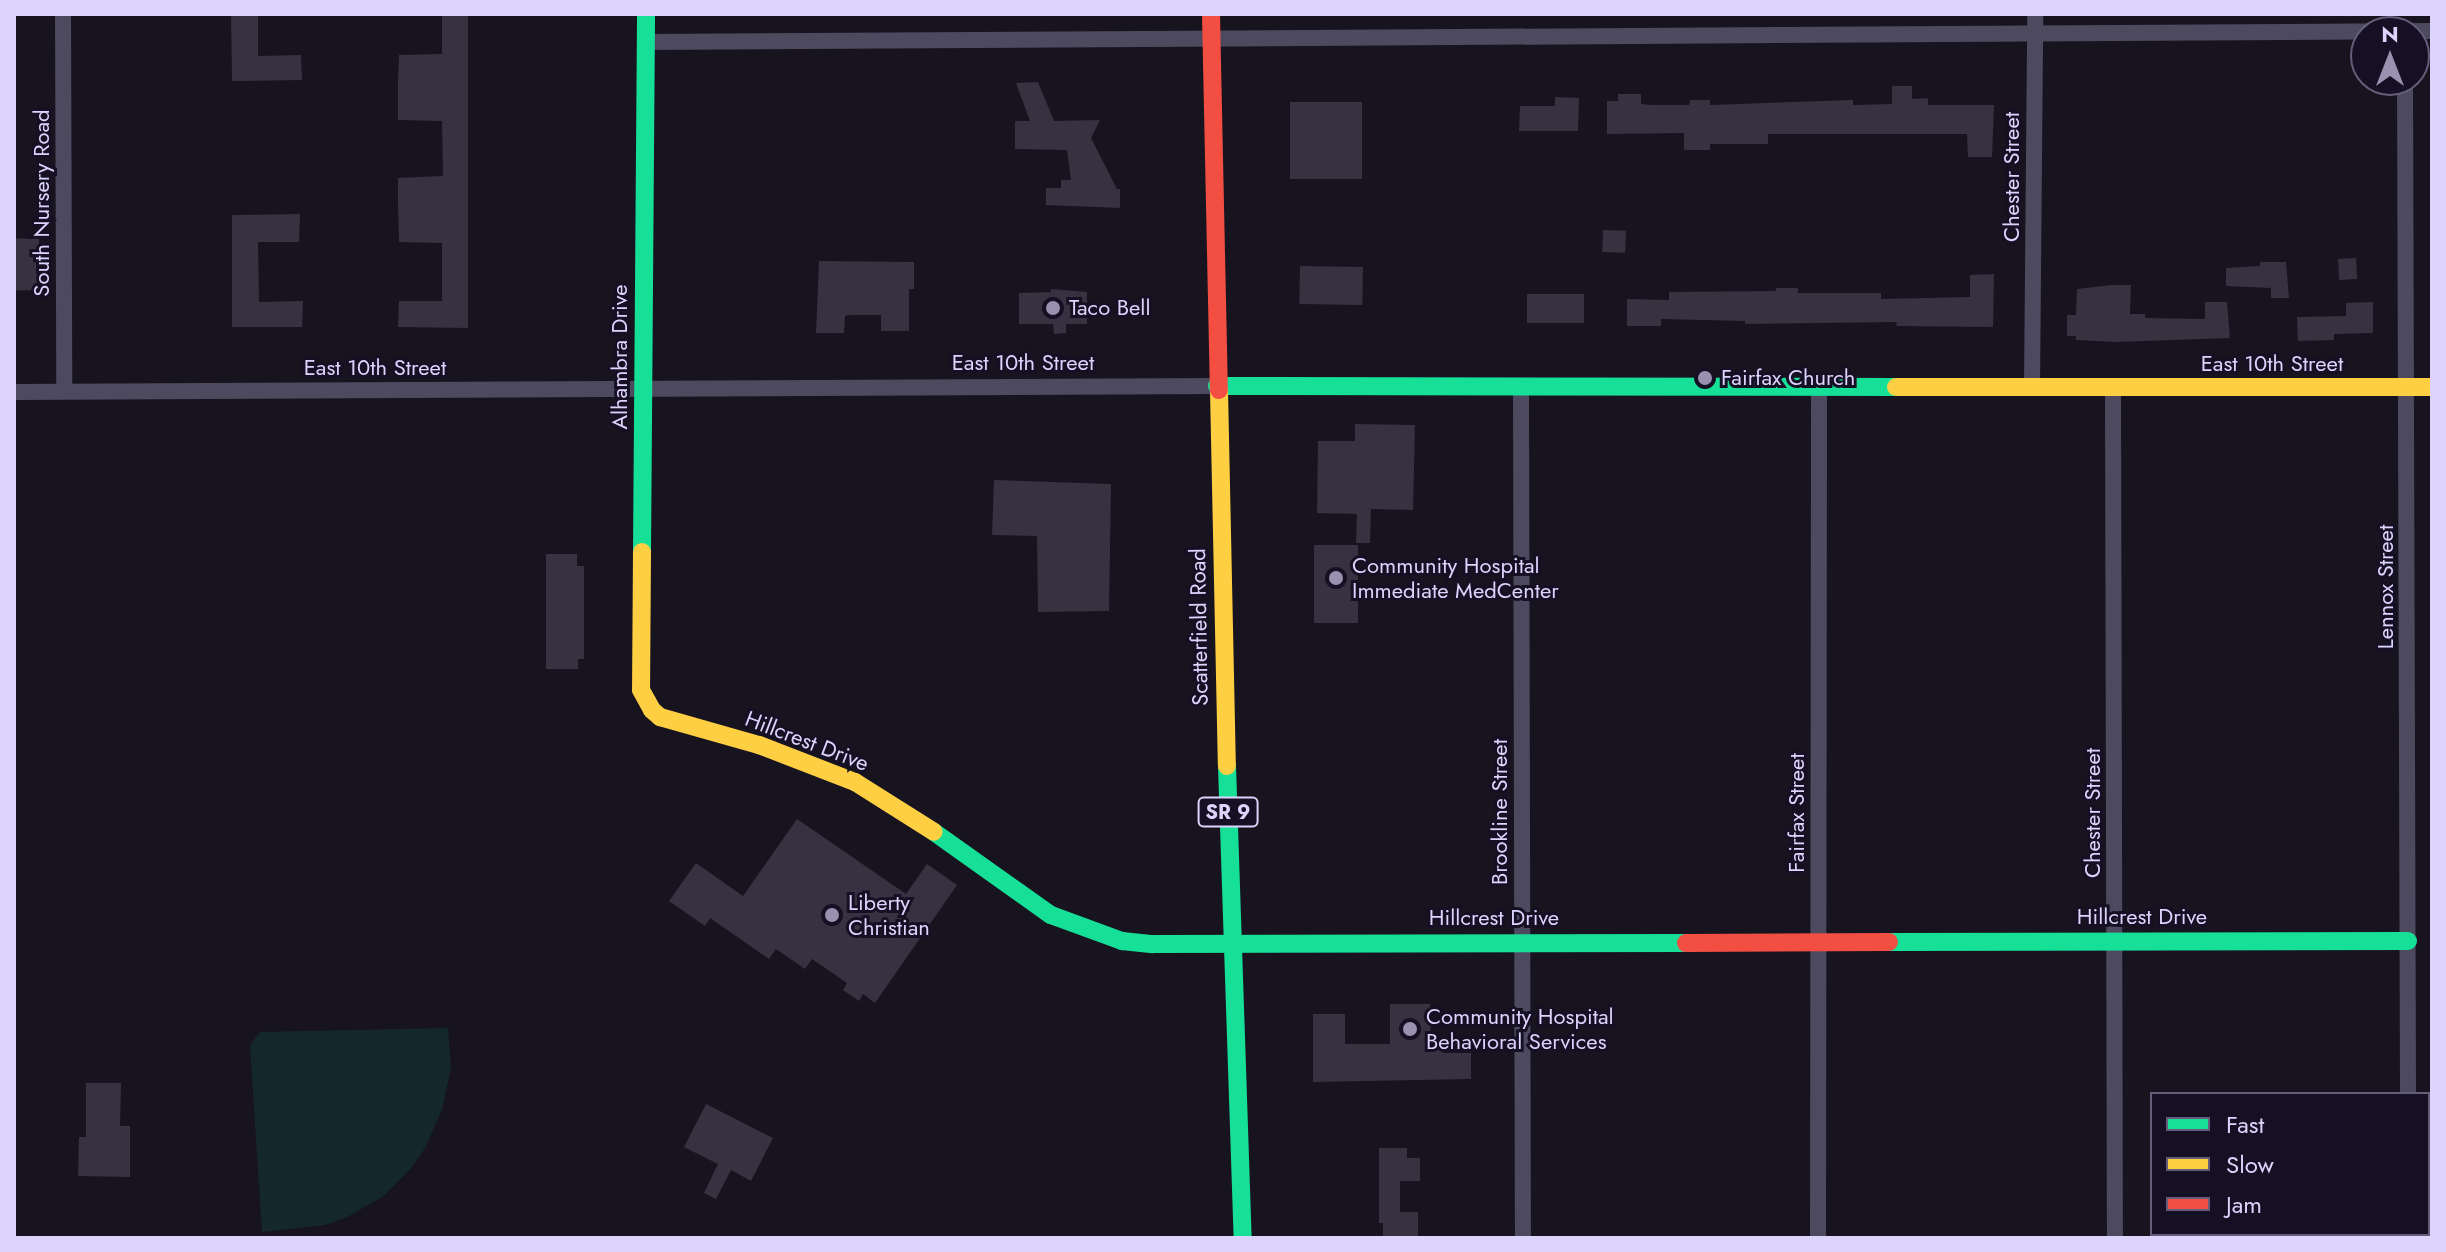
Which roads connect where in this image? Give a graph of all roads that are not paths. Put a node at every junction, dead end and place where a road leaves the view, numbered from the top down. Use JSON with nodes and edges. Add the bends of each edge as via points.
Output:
{"nodes":[{"id":1,"x":63,"y":14,"type":"edge"},
{"id":2,"x":646,"y":14,"type":"edge"},
{"id":3,"x":1211,"y":14,"type":"edge"},
{"id":4,"x":2035,"y":14,"type":"edge"},
{"id":5,"x":2350,"y":32,"type":"edge"},
{"id":6,"x":2035,"y":33,"type":"junction"},
{"id":7,"x":1211,"y":39,"type":"junction"},
{"id":8,"x":646,"y":42,"type":"junction"},
{"id":9,"x":2405,"y":96,"type":"edge"},
{"id":10,"x":1217,"y":386,"type":"junction"},
{"id":11,"x":1521,"y":386,"type":"junction"},
{"id":12,"x":2432,"y":387,"type":"edge"},
{"id":13,"x":1819,"y":388,"type":"junction"},
{"id":14,"x":2032,"y":388,"type":"junction"},
{"id":15,"x":2113,"y":388,"type":"junction"},
{"id":16,"x":2407,"y":388,"type":"junction"},
{"id":17,"x":644,"y":389,"type":"junction"},
{"id":18,"x":64,"y":391,"type":"junction"},
{"id":19,"x":14,"y":392,"type":"edge"},
{"id":20,"x":645,"y":700,"type":"joint"},
{"id":21,"x":1522,"y":941,"type":"junction"},
{"id":22,"x":1819,"y":941,"type":"junction"},
{"id":23,"x":2115,"y":941,"type":"junction"},
{"id":24,"x":2408,"y":941,"type":"junction"},
{"id":25,"x":1232,"y":944,"type":"junction"},
{"id":26,"x":2408,"y":1092,"type":"edge"},
{"id":27,"x":1243,"y":1238,"type":"edge"},
{"id":28,"x":1523,"y":1238,"type":"edge"},
{"id":29,"x":1818,"y":1238,"type":"edge"},
{"id":30,"x":2115,"y":1238,"type":"edge"}],
"edges":[{"from":1,"to":18,"type":"street","name":"South Nursery Road"},
{"from":2,"to":8,"type":"street","name":"Alhambra Drive"},
{"from":3,"to":7,"type":"street","name":"Scatterfield Road","number":"SR 9"},
{"from":4,"to":6,"type":"street","name":"Chester Street"},
{"from":5,"to":6,"type":"street"},
{"from":6,"to":7,"type":"street"},
{"from":6,"to":14,"type":"street","name":"Chester Street"},
{"from":7,"to":8,"type":"street"},
{"from":7,"to":10,"type":"street","name":"Scatterfield Road","number":"SR 9"},
{"from":8,"to":17,"type":"street","name":"Alhambra Drive"},
{"from":9,"to":16,"type":"street","name":"Lennox Street"},
{"from":10,"to":11,"type":"street","name":"East 10th Street"},
{"from":10,"to":17,"type":"street","name":"East 10th Street"},
{"from":10,"to":25,"type":"street","name":"Scatterfield Road","number":"SR 9"},
{"from":11,"to":13,"type":"street","name":"East 10th Street"},
{"from":11,"to":21,"type":"street","name":"Brookline Street"},
{"from":12,"to":16,"type":"street","name":"East 10th Street"},
{"from":13,"to":14,"type":"street","name":"East 10th Street"},
{"from":13,"to":22,"type":"street","name":"Fairfax Street"},
{"from":14,"to":15,"type":"street","name":"East 10th Street"},
{"from":15,"to":16,"type":"street","name":"East 10th Street"},
{"from":15,"to":23,"type":"street","name":"Chester Street"},
{"from":16,"to":24,"type":"street","name":"Lennox Street"},
{"from":17,"to":18,"type":"street","name":"East 10th Street"},
{"from":17,"to":20,"type":"street","name":"Alhambra Drive"},
{"from":18,"to":19,"type":"street","name":"East 10th Street"},
{"from":20,"to":25,"type":"street","name":"Hillcrest Drive","via":[[671,722],[759,745],[855,782],[896,805],[1032,903],[1088,932],[1153,944]]},
{"from":21,"to":22,"type":"street","name":"Hillcrest Drive"},
{"from":21,"to":25,"type":"street","name":"Hillcrest Drive"},
{"from":21,"to":28,"type":"street","name":"Brookline Street"},
{"from":22,"to":23,"type":"street","name":"Hillcrest Drive"},
{"from":22,"to":29,"type":"street","name":"Fairfax Street"},
{"from":23,"to":24,"type":"street","name":"Hillcrest Drive"},
{"from":23,"to":30,"type":"street","name":"Chester Street"},
{"from":24,"to":26,"type":"street","name":"Lennox Street"},
{"from":25,"to":27,"type":"street","name":"Scatterfield Road","number":"SR 9"}]}
